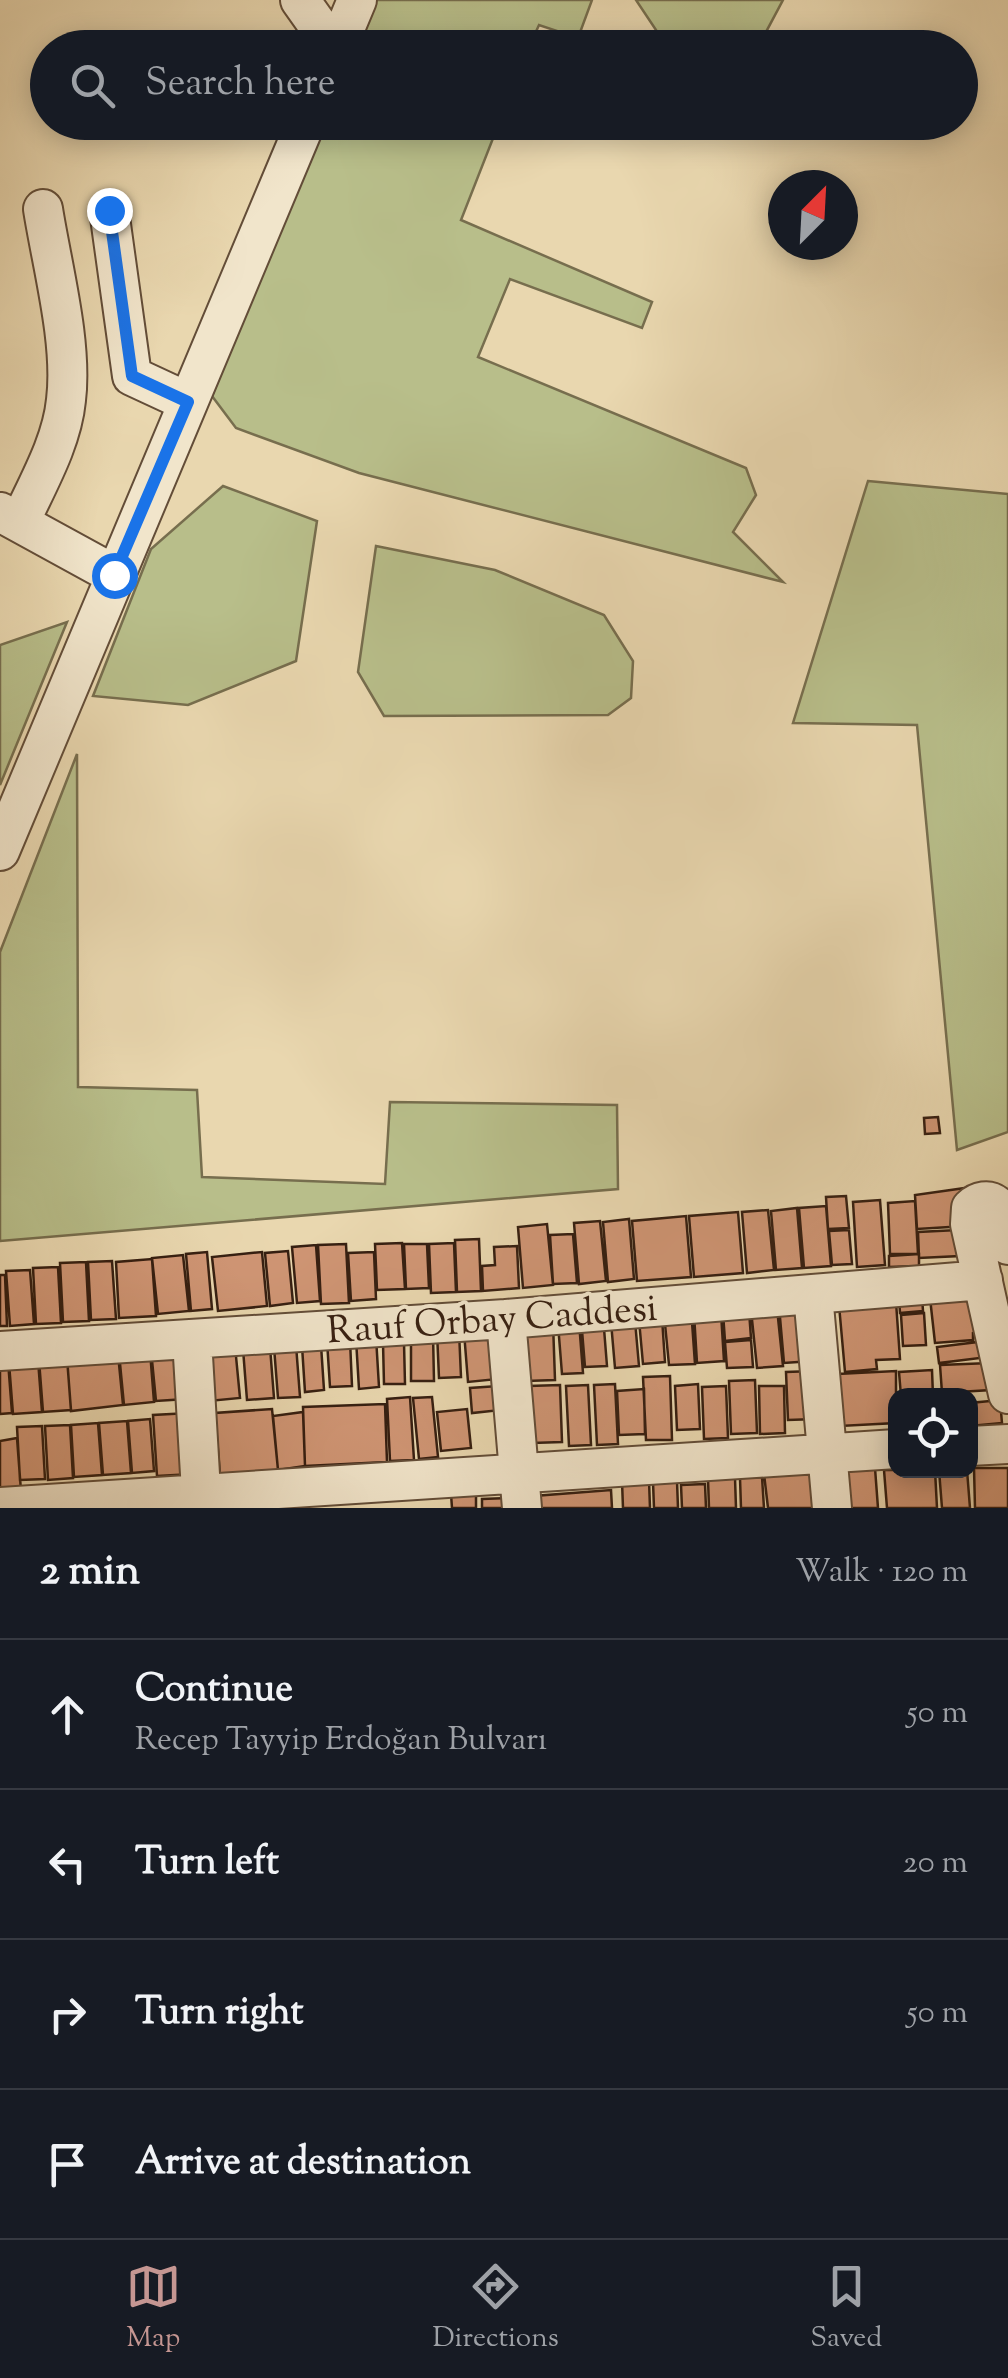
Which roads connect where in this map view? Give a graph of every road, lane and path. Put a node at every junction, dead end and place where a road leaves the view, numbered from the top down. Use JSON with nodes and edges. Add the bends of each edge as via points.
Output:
{"nodes":[{"id":1,"x":300,"y":0,"type":"edge"},
{"id":2,"x":357,"y":0,"type":"edge"},
{"id":3,"x":322,"y":30,"type":"edge"},
{"id":4,"x":344,"y":30,"type":"edge"},
{"id":5,"x":299,"y":140,"type":"edge"},
{"id":6,"x":44,"y":209,"type":"dead end"},
{"id":7,"x":109,"y":210,"type":"dead end"},
{"id":8,"x":186,"y":423,"type":"junction"},
{"id":9,"x":10,"y":517,"type":"edge"},
{"id":10,"x":114,"y":575,"type":"junction"},
{"id":11,"x":0,"y":851,"type":"edge"},
{"id":12,"x":1008,"y":1244,"type":"edge"},
{"id":13,"x":983,"y":1280,"type":"junction"},
{"id":14,"x":813,"y":1294,"type":"junction"},
{"id":15,"x":506,"y":1319,"type":"junction"},
{"id":16,"x":192,"y":1339,"type":"junction"},
{"id":17,"x":0,"y":1352,"type":"edge"},
{"id":18,"x":1008,"y":1394,"type":"edge"},
{"id":19,"x":1008,"y":1444,"type":"edge"},
{"id":20,"x":978,"y":1446,"type":"edge"},
{"id":21,"x":888,"y":1449,"type":"edge"},
{"id":22,"x":828,"y":1452,"type":"junction"},
{"id":23,"x":520,"y":1491,"type":"edge"},
{"id":24,"x":202,"y":1500,"type":"edge"},
{"id":25,"x":0,"y":1508,"type":"edge"},
{"id":26,"x":832,"y":1508,"type":"edge"}],
"edges":[{"from":1,"to":3,"type":"street"},
{"from":2,"to":4,"type":"street"},
{"from":5,"to":8,"type":"street"},
{"from":6,"to":9,"type":"street","via":[[68,365],[66,403],[53,449]]},
{"from":7,"to":8,"type":"street","via":[[132,376]]},
{"from":8,"to":10,"type":"street"},
{"from":9,"to":10,"type":"street"},
{"from":10,"to":11,"type":"street"},
{"from":12,"to":13,"type":"street","via":[[998,1206],[986,1201],[970,1208]]},
{"from":13,"to":14,"type":"street","name":"Rauf Orbay Caddesi"},
{"from":13,"to":18,"type":"street"},
{"from":14,"to":15,"type":"street","name":"Rauf Orbay Caddesi"},
{"from":14,"to":22,"type":"street"},
{"from":15,"to":16,"type":"street","name":"Rauf Orbay Caddesi"},
{"from":15,"to":23,"type":"street"},
{"from":16,"to":17,"type":"street","name":"Rauf Orbay Caddesi"},
{"from":16,"to":24,"type":"street"},
{"from":19,"to":20,"type":"street"},
{"from":21,"to":22,"type":"street"},
{"from":22,"to":23,"type":"street"},
{"from":22,"to":26,"type":"street"},
{"from":23,"to":24,"type":"street"},
{"from":24,"to":25,"type":"street"}]}
